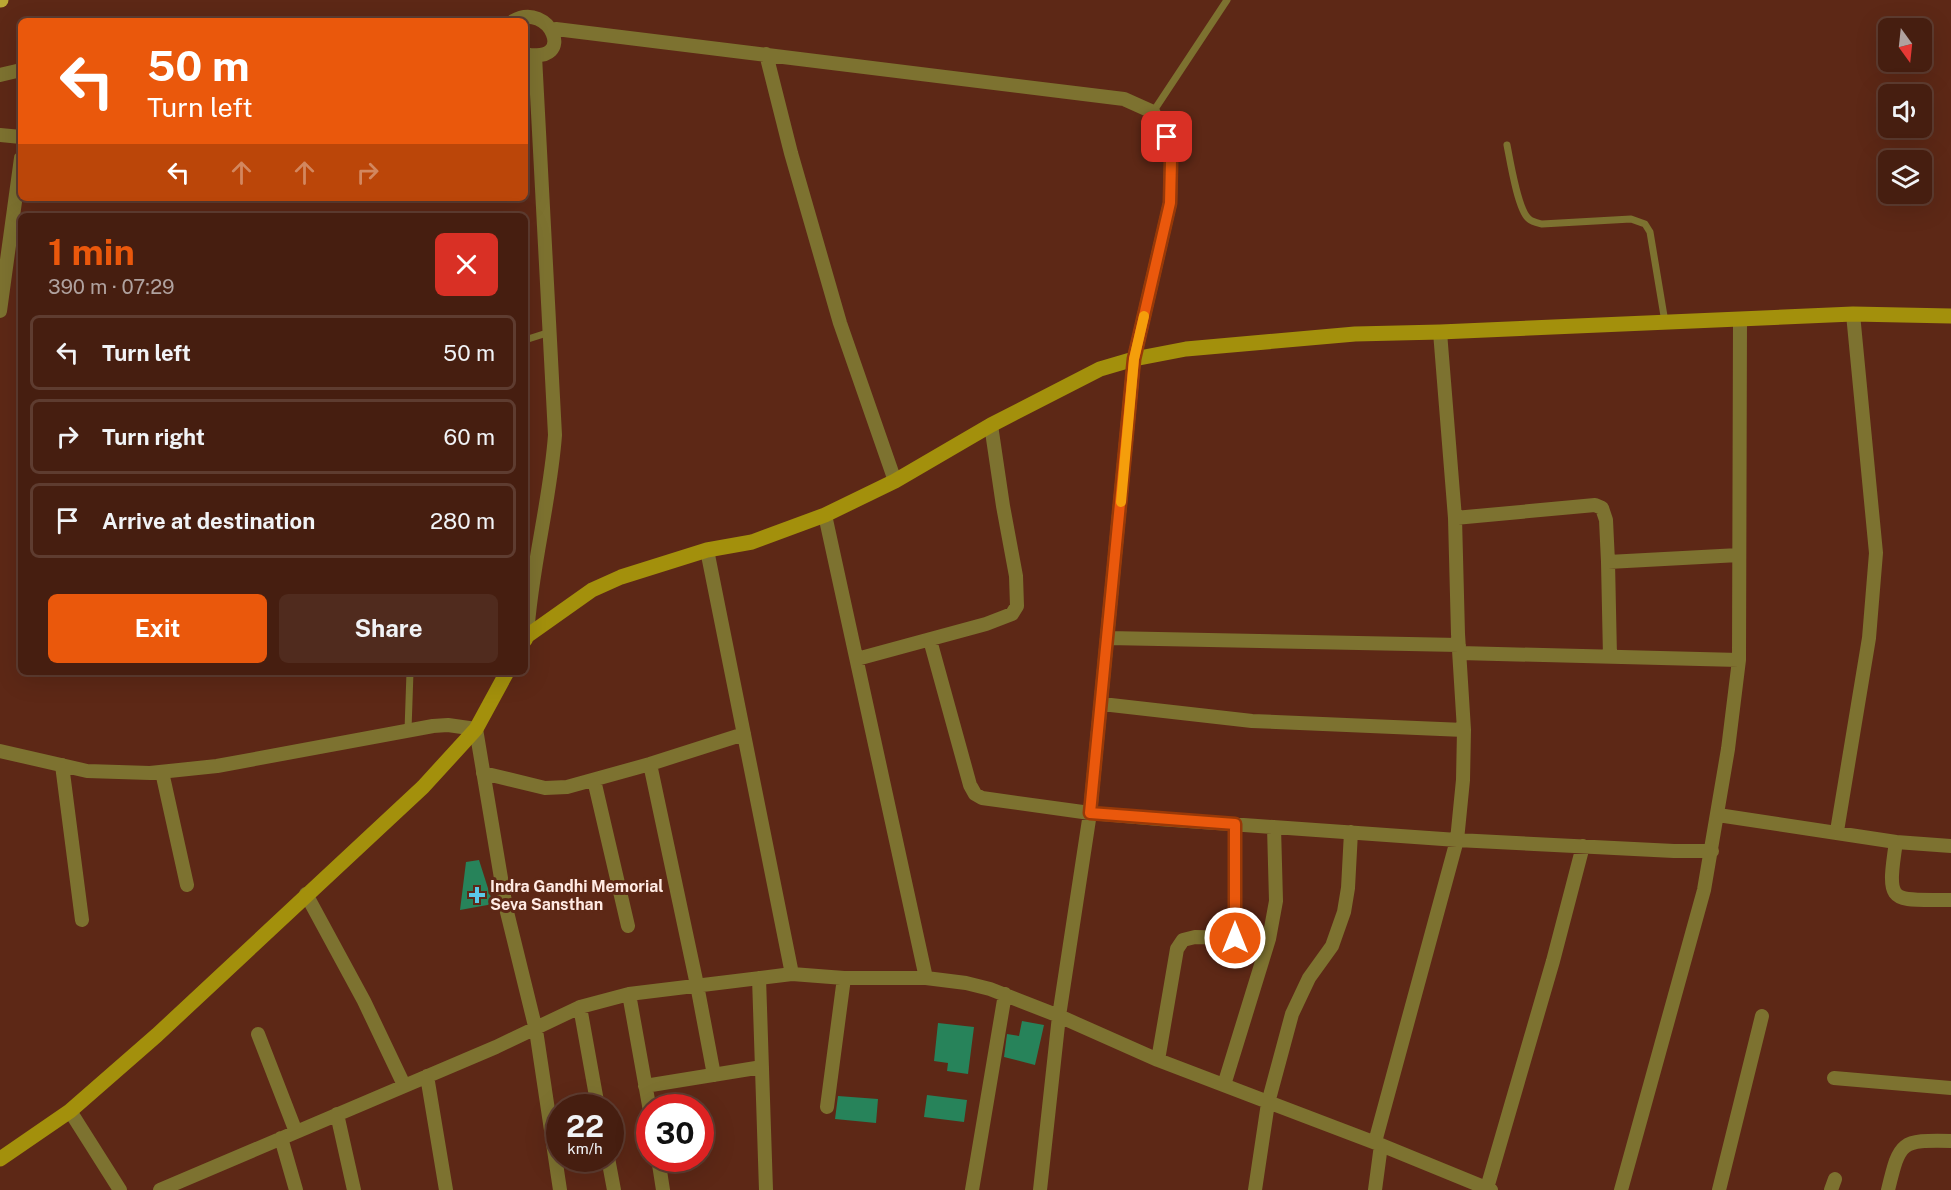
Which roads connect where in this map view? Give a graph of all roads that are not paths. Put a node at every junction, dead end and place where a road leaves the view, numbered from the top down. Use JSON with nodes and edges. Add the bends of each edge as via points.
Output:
{"nodes":[{"id":1,"x":1227,"y":0,"type":"edge"},
{"id":2,"x":534,"y":5,"type":"edge"},
{"id":3,"x":517,"y":18,"type":"edge"},
{"id":4,"x":556,"y":29,"type":"junction"},
{"id":5,"x":766,"y":54,"type":"junction"},
{"id":6,"x":530,"y":55,"type":"edge"},
{"id":7,"x":18,"y":71,"type":"edge"},
{"id":8,"x":0,"y":75,"type":"edge"},
{"id":9,"x":1153,"y":112,"type":"junction"},
{"id":10,"x":0,"y":135,"type":"edge"},
{"id":11,"x":18,"y":137,"type":"edge"},
{"id":12,"x":1507,"y":145,"type":"dead end"},
{"id":13,"x":18,"y":174,"type":"edge"},
{"id":14,"x":5,"y":243,"type":"edge"},
{"id":15,"x":0,"y":311,"type":"edge"},
{"id":16,"x":1853,"y":314,"type":"junction"},
{"id":17,"x":1951,"y":316,"type":"edge"},
{"id":18,"x":1740,"y":319,"type":"junction"},
{"id":19,"x":1665,"y":322,"type":"junction"},
{"id":20,"x":550,"y":332,"type":"junction"},
{"id":21,"x":1440,"y":333,"type":"junction"},
{"id":22,"x":528,"y":339,"type":"edge"},
{"id":23,"x":1134,"y":359,"type":"junction"},
{"id":24,"x":991,"y":425,"type":"junction"},
{"id":25,"x":895,"y":481,"type":"junction"},
{"id":26,"x":825,"y":515,"type":"junction"},
{"id":27,"x":1455,"y":518,"type":"junction"},
{"id":28,"x":707,"y":550,"type":"junction"},
{"id":29,"x":1739,"y":555,"type":"junction"},
{"id":30,"x":1608,"y":562,"type":"junction"},
{"id":31,"x":528,"y":619,"type":"edge"},
{"id":32,"x":528,"y":637,"type":"edge"},
{"id":33,"x":1108,"y":638,"type":"junction"},
{"id":34,"x":930,"y":640,"type":"junction"},
{"id":35,"x":1459,"y":649,"type":"junction"},
{"id":36,"x":1610,"y":657,"type":"junction"},
{"id":37,"x":857,"y":659,"type":"junction"},
{"id":38,"x":1739,"y":660,"type":"junction"},
{"id":39,"x":410,"y":675,"type":"edge"},
{"id":40,"x":505,"y":675,"type":"edge"},
{"id":41,"x":1102,"y":704,"type":"junction"},
{"id":42,"x":476,"y":729,"type":"junction"},
{"id":43,"x":408,"y":730,"type":"junction"},
{"id":44,"x":1464,"y":730,"type":"junction"},
{"id":45,"x":744,"y":734,"type":"junction"},
{"id":46,"x":0,"y":751,"type":"edge"},
{"id":47,"x":650,"y":764,"type":"junction"},
{"id":48,"x":62,"y":765,"type":"junction"},
{"id":49,"x":162,"y":772,"type":"junction"},
{"id":50,"x":483,"y":773,"type":"junction"},
{"id":51,"x":594,"y":780,"type":"junction"},
{"id":52,"x":1090,"y":813,"type":"junction"},
{"id":53,"x":1718,"y":815,"type":"junction"},
{"id":54,"x":1235,"y":824,"type":"junction"},
{"id":55,"x":1274,"y":827,"type":"junction"},
{"id":56,"x":1837,"y":831,"type":"junction"},
{"id":57,"x":1351,"y":832,"type":"junction"},
{"id":58,"x":1457,"y":840,"type":"junction"},
{"id":59,"x":1896,"y":842,"type":"junction"},
{"id":60,"x":1583,"y":846,"type":"junction"},
{"id":61,"x":1951,"y":846,"type":"edge"},
{"id":62,"x":1712,"y":851,"type":"junction"},
{"id":63,"x":187,"y":885,"type":"dead end"},
{"id":64,"x":306,"y":894,"type":"junction"},
{"id":65,"x":1951,"y":900,"type":"edge"},
{"id":66,"x":82,"y":920,"type":"dead end"},
{"id":67,"x":628,"y":926,"type":"dead end"},
{"id":68,"x":1235,"y":938,"type":"junction"},
{"id":69,"x":1269,"y":939,"type":"junction"},
{"id":70,"x":792,"y":974,"type":"junction"},
{"id":71,"x":759,"y":978,"type":"junction"},
{"id":72,"x":844,"y":978,"type":"junction"},
{"id":73,"x":926,"y":978,"type":"junction"},
{"id":74,"x":697,"y":985,"type":"junction"},
{"id":75,"x":629,"y":994,"type":"junction"},
{"id":76,"x":1005,"y":994,"type":"junction"},
{"id":77,"x":580,"y":1007,"type":"junction"},
{"id":78,"x":1059,"y":1016,"type":"junction"},
{"id":79,"x":1762,"y":1017,"type":"dead end"},
{"id":80,"x":536,"y":1030,"type":"junction"},
{"id":81,"x":258,"y":1034,"type":"dead end"},
{"id":82,"x":1158,"y":1060,"type":"junction"},
{"id":83,"x":762,"y":1067,"type":"junction"},
{"id":84,"x":714,"y":1075,"type":"junction"},
{"id":85,"x":427,"y":1076,"type":"junction"},
{"id":86,"x":1834,"y":1078,"type":"dead end"},
{"id":87,"x":404,"y":1085,"type":"junction"},
{"id":88,"x":1224,"y":1085,"type":"junction"},
{"id":89,"x":645,"y":1086,"type":"junction"},
{"id":90,"x":1951,"y":1088,"type":"edge"},
{"id":91,"x":596,"y":1094,"type":"edge"},
{"id":92,"x":647,"y":1094,"type":"edge"},
{"id":93,"x":1268,"y":1103,"type":"junction"},
{"id":94,"x":827,"y":1107,"type":"dead end"},
{"id":95,"x":70,"y":1111,"type":"junction"},
{"id":96,"x":337,"y":1114,"type":"junction"},
{"id":97,"x":296,"y":1132,"type":"junction"},
{"id":98,"x":281,"y":1138,"type":"junction"},
{"id":99,"x":1951,"y":1142,"type":"edge"},
{"id":100,"x":1378,"y":1143,"type":"junction"},
{"id":101,"x":0,"y":1159,"type":"edge"},
{"id":102,"x":611,"y":1172,"type":"edge"},
{"id":103,"x":660,"y":1172,"type":"edge"},
{"id":104,"x":1489,"y":1189,"type":"edge"},
{"id":105,"x":120,"y":1190,"type":"edge"},
{"id":106,"x":160,"y":1190,"type":"edge"},
{"id":107,"x":296,"y":1190,"type":"edge"},
{"id":108,"x":354,"y":1190,"type":"edge"},
{"id":109,"x":446,"y":1190,"type":"edge"},
{"id":110,"x":560,"y":1190,"type":"edge"},
{"id":111,"x":614,"y":1190,"type":"edge"},
{"id":112,"x":663,"y":1190,"type":"edge"},
{"id":113,"x":766,"y":1190,"type":"edge"},
{"id":114,"x":972,"y":1190,"type":"edge"},
{"id":115,"x":1040,"y":1190,"type":"edge"},
{"id":116,"x":1255,"y":1190,"type":"edge"},
{"id":117,"x":1375,"y":1190,"type":"edge"},
{"id":118,"x":1621,"y":1190,"type":"edge"},
{"id":119,"x":1719,"y":1190,"type":"edge"},
{"id":120,"x":1888,"y":1190,"type":"edge"}],
"edges":[{"from":1,"to":9,"type":"lane"},
{"from":2,"to":3,"type":"street"},
{"from":2,"to":4,"type":"street","via":[[550,18]]},
{"from":4,"to":5,"type":"street"},
{"from":4,"to":6,"type":"street","via":[[553,42],[545,51]]},
{"from":5,"to":9,"type":"street","via":[[1124,99]]},
{"from":5,"to":25,"type":"street","via":[[840,323]]},
{"from":6,"to":20,"type":"street"},
{"from":7,"to":8,"type":"street"},
{"from":9,"to":23,"type":"street","via":[[1167,137],[1170,203]]},
{"from":10,"to":11,"type":"street"},
{"from":12,"to":19,"type":"lane","via":[[1524,213],[1530,221],[1542,224],[1631,219],[1645,224],[1650,232]]},
{"from":13,"to":14,"type":"street"},
{"from":14,"to":15,"type":"street"},
{"from":16,"to":17,"type":"street"},
{"from":16,"to":18,"type":"street"},
{"from":16,"to":56,"type":"street","via":[[1876,553],[1869,638]]},
{"from":18,"to":19,"type":"street"},
{"from":18,"to":29,"type":"street"},
{"from":19,"to":21,"type":"street"},
{"from":20,"to":22,"type":"lane"},
{"from":20,"to":31,"type":"street","via":[[555,435]]},
{"from":21,"to":23,"type":"street","via":[[1355,334],[1186,350]]},
{"from":21,"to":27,"type":"street"},
{"from":23,"to":24,"type":"street","via":[[1100,369]]},
{"from":23,"to":33,"type":"street"},
{"from":24,"to":25,"type":"street"},
{"from":24,"to":34,"type":"street","via":[[1016,576],[1017,606],[1012,614],[987,624]]},
{"from":25,"to":26,"type":"street"},
{"from":26,"to":28,"type":"street","via":[[752,542]]},
{"from":26,"to":37,"type":"street"},
{"from":27,"to":30,"type":"street","via":[[1595,505],[1602,508],[1606,520]]},
{"from":27,"to":35,"type":"street"},
{"from":28,"to":32,"type":"street","via":[[591,590]]},
{"from":28,"to":45,"type":"street"},
{"from":29,"to":30,"type":"street"},
{"from":29,"to":38,"type":"street"},
{"from":30,"to":36,"type":"street"},
{"from":33,"to":35,"type":"street"},
{"from":33,"to":41,"type":"street"},
{"from":34,"to":37,"type":"street"},
{"from":34,"to":52,"type":"street","via":[[975,794]]},
{"from":35,"to":36,"type":"street"},
{"from":35,"to":44,"type":"street"},
{"from":36,"to":38,"type":"street"},
{"from":37,"to":73,"type":"street"},
{"from":38,"to":53,"type":"street"},
{"from":39,"to":43,"type":"lane"},
{"from":40,"to":42,"type":"street"},
{"from":41,"to":44,"type":"street","via":[[1252,721]]},
{"from":41,"to":52,"type":"street"},
{"from":42,"to":43,"type":"street","via":[[448,725]]},
{"from":42,"to":50,"type":"street"},
{"from":42,"to":64,"type":"street","via":[[423,787]]},
{"from":43,"to":49,"type":"street","via":[[217,766]]},
{"from":44,"to":58,"type":"street"},
{"from":45,"to":47,"type":"street"},
{"from":45,"to":70,"type":"street"},
{"from":46,"to":48,"type":"street"},
{"from":47,"to":51,"type":"street"},
{"from":47,"to":74,"type":"street"},
{"from":48,"to":49,"type":"street","via":[[87,771]]},
{"from":48,"to":66,"type":"street"},
{"from":49,"to":63,"type":"street"},
{"from":50,"to":51,"type":"street","via":[[544,788]]},
{"from":50,"to":80,"type":"street","via":[[506,908]]},
{"from":51,"to":67,"type":"street"},
{"from":52,"to":54,"type":"street"},
{"from":52,"to":78,"type":"street"},
{"from":53,"to":56,"type":"street"},
{"from":53,"to":62,"type":"street"},
{"from":54,"to":55,"type":"street"},
{"from":54,"to":68,"type":"street"},
{"from":55,"to":57,"type":"street"},
{"from":55,"to":69,"type":"street","via":[[1276,901]]},
{"from":56,"to":59,"type":"street"},
{"from":57,"to":58,"type":"street"},
{"from":57,"to":93,"type":"street","via":[[1344,912],[1332,946],[1309,978],[1292,1014]]},
{"from":58,"to":60,"type":"street"},
{"from":58,"to":100,"type":"street"},
{"from":59,"to":61,"type":"street"},
{"from":59,"to":65,"type":"street","via":[[1890,878],[1898,897]]},
{"from":60,"to":62,"type":"street"},
{"from":60,"to":104,"type":"street"},
{"from":62,"to":118,"type":"street"},
{"from":64,"to":87,"type":"street"},
{"from":64,"to":95,"type":"street"},
{"from":68,"to":69,"type":"street"},
{"from":68,"to":82,"type":"street","via":[[1196,937],[1183,940],[1177,949]]},
{"from":69,"to":88,"type":"street"},
{"from":70,"to":71,"type":"street"},
{"from":70,"to":72,"type":"street"},
{"from":71,"to":74,"type":"street"},
{"from":71,"to":83,"type":"street"},
{"from":72,"to":73,"type":"street"},
{"from":72,"to":94,"type":"street"},
{"from":73,"to":76,"type":"street","via":[[966,983]]},
{"from":74,"to":75,"type":"street"},
{"from":74,"to":84,"type":"street"},
{"from":75,"to":77,"type":"street"},
{"from":75,"to":89,"type":"street"},
{"from":76,"to":78,"type":"street"},
{"from":76,"to":114,"type":"street"},
{"from":77,"to":80,"type":"street"},
{"from":77,"to":91,"type":"street"},
{"from":78,"to":82,"type":"street"},
{"from":78,"to":115,"type":"street"},
{"from":79,"to":119,"type":"street"},
{"from":80,"to":85,"type":"street"},
{"from":80,"to":110,"type":"street"},
{"from":81,"to":97,"type":"street"},
{"from":82,"to":88,"type":"street"},
{"from":83,"to":84,"type":"street"},
{"from":83,"to":113,"type":"street"},
{"from":84,"to":89,"type":"street"},
{"from":85,"to":87,"type":"street"},
{"from":85,"to":109,"type":"street"},
{"from":86,"to":90,"type":"street"},
{"from":87,"to":96,"type":"street"},
{"from":88,"to":93,"type":"street"},
{"from":89,"to":92,"type":"street"},
{"from":93,"to":100,"type":"street"},
{"from":93,"to":116,"type":"street"},
{"from":95,"to":101,"type":"street"},
{"from":95,"to":105,"type":"street"},
{"from":96,"to":97,"type":"street"},
{"from":96,"to":108,"type":"street"},
{"from":97,"to":98,"type":"street"},
{"from":98,"to":106,"type":"street"},
{"from":98,"to":107,"type":"street"},
{"from":99,"to":120,"type":"street","via":[[1920,1140],[1905,1145],[1896,1155]]},
{"from":100,"to":104,"type":"street"},
{"from":100,"to":117,"type":"street"},
{"from":102,"to":111,"type":"street"},
{"from":103,"to":112,"type":"street"}]}
